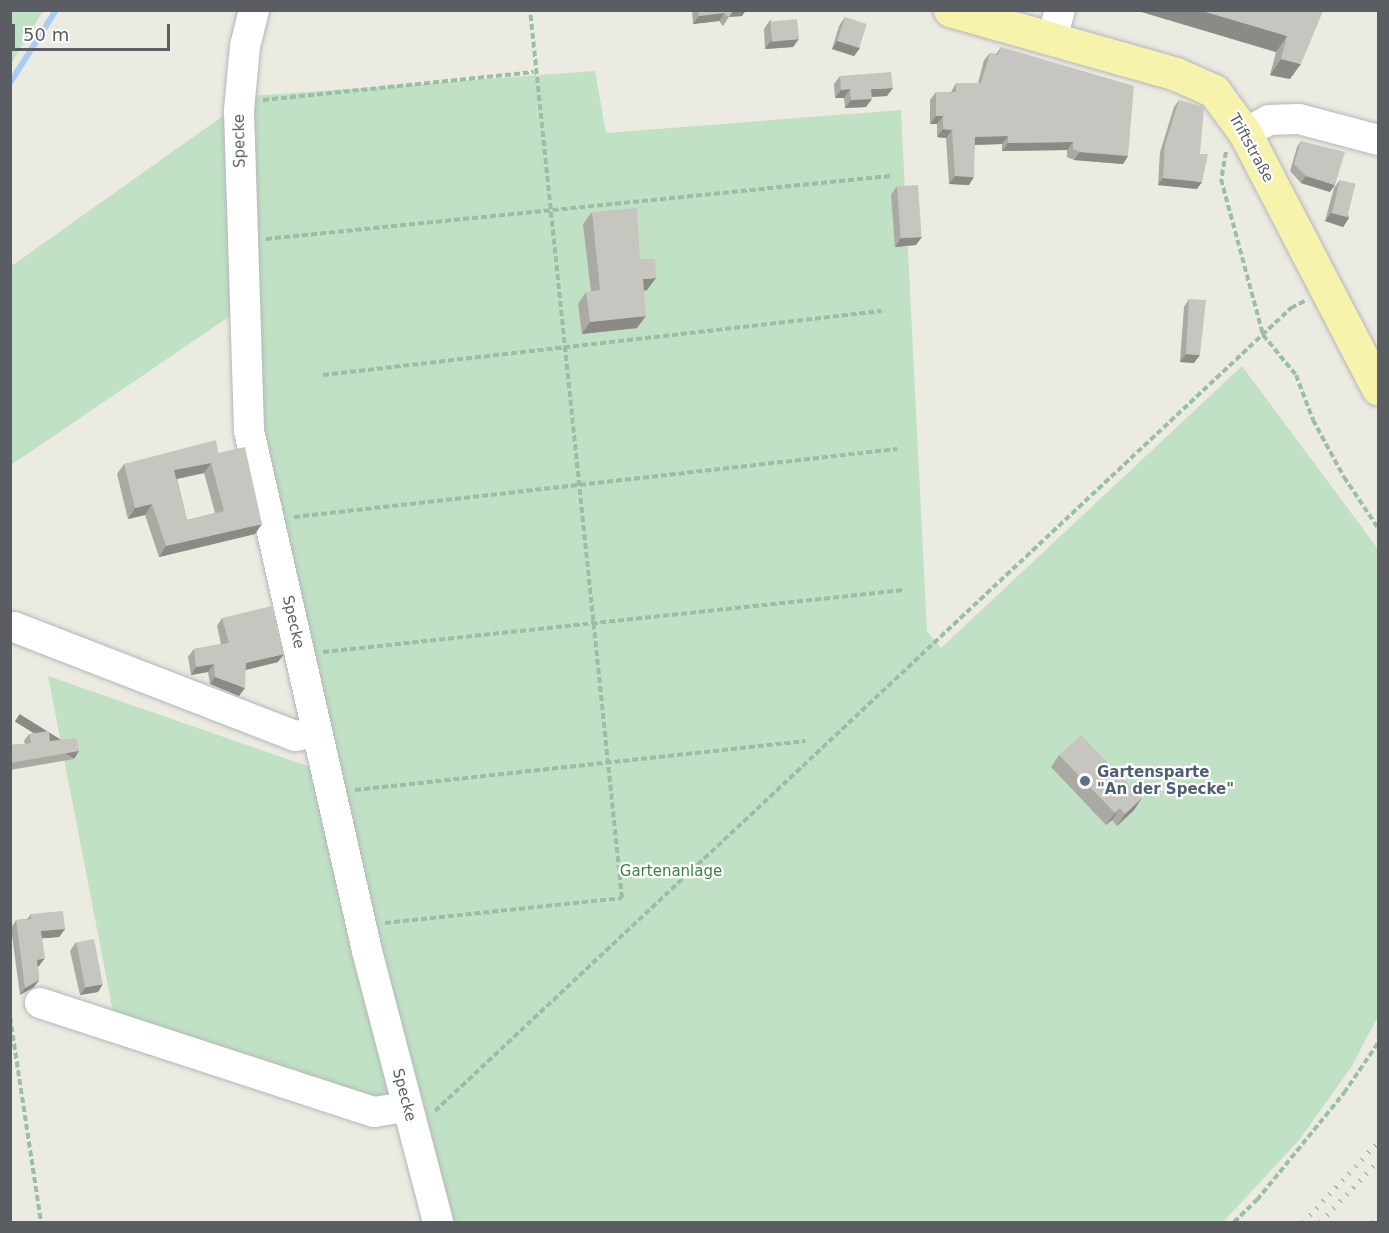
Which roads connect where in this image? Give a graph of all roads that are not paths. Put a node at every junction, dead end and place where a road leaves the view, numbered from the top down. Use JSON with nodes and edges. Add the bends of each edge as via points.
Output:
{"nodes":[{"id":1,"x":254,"y":10,"type":"edge"},
{"id":2,"x":950,"y":10,"type":"edge"},
{"id":3,"x":1056,"y":25,"type":"edge"},
{"id":4,"x":1245,"y":133,"type":"junction"},
{"id":5,"x":1378,"y":140,"type":"edge"},
{"id":6,"x":1378,"y":389,"type":"edge"},
{"id":7,"x":14,"y":627,"type":"dead end"},
{"id":8,"x":318,"y":732,"type":"junction"},
{"id":9,"x":40,"y":1003,"type":"dead end"},
{"id":10,"x":410,"y":1119,"type":"junction"},
{"id":11,"x":438,"y":1222,"type":"edge"}],
"edges":[{"from":1,"to":8,"type":"street","name":"Specke","via":[[244,46],[239,111],[249,431]]},
{"from":2,"to":3,"type":"main road","name":"Triftstraße"},
{"from":3,"to":4,"type":"main road","name":"Triftstraße","via":[[1204,84],[1223,101]]},
{"from":4,"to":5,"type":"street","via":[[1269,120],[1299,119]]},
{"from":4,"to":6,"type":"main road","name":"Triftstraße"},
{"from":7,"to":8,"type":"street","via":[[295,736]]},
{"from":8,"to":10,"type":"street","name":"Specke"},
{"from":9,"to":10,"type":"street","via":[[374,1112]]},
{"from":10,"to":11,"type":"street","name":"Specke"}]}
